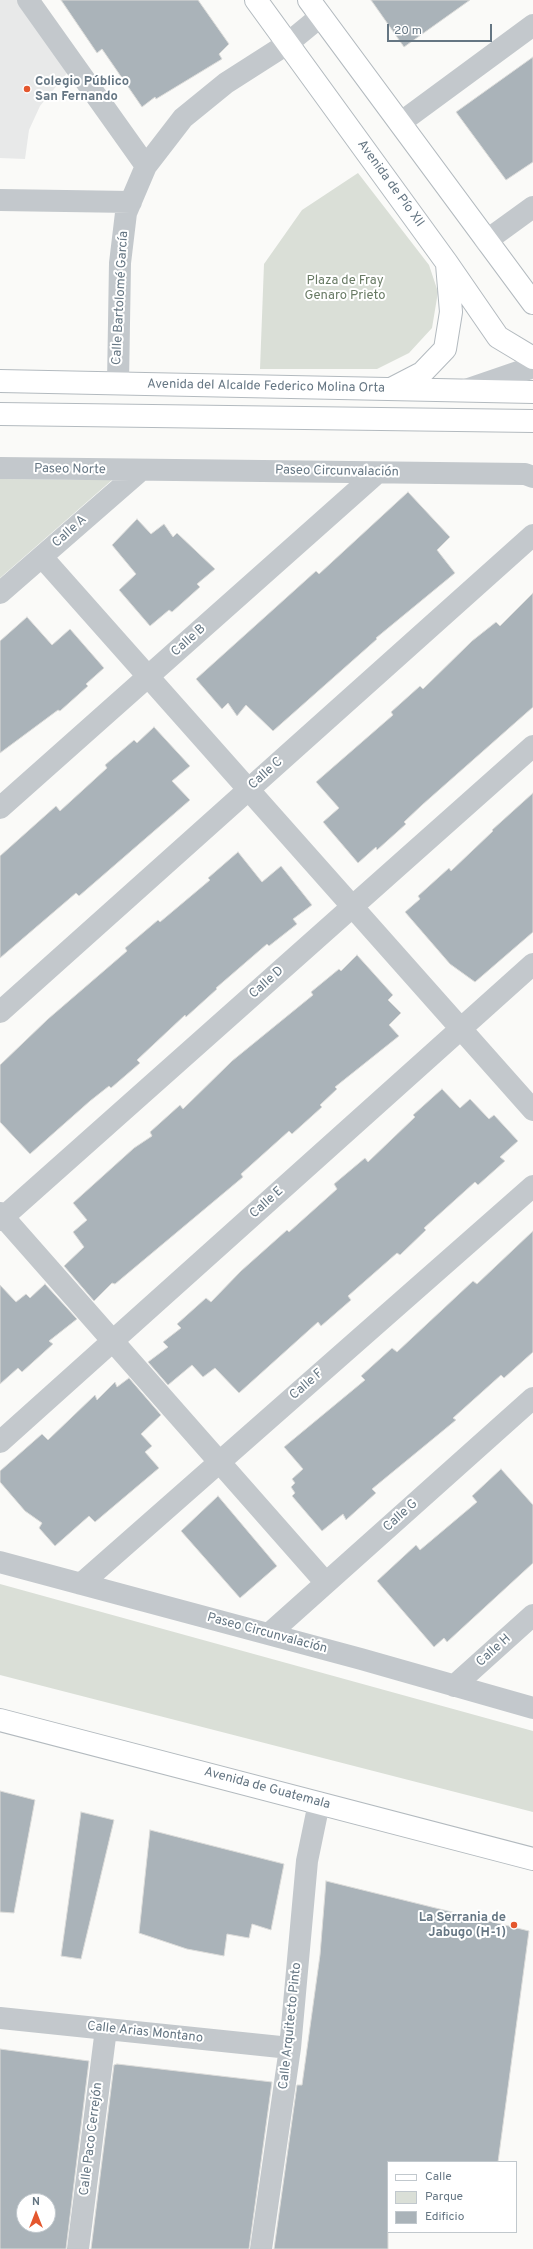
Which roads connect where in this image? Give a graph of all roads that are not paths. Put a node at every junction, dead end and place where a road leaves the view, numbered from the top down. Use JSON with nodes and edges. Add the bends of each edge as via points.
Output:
{"nodes":[{"id":1,"x":28,"y":0,"type":"edge"},
{"id":2,"x":256,"y":0,"type":"edge"},
{"id":3,"x":315,"y":8,"type":"edge"},
{"id":4,"x":533,"y":25,"type":"edge"},
{"id":5,"x":287,"y":44,"type":"junction"},
{"id":6,"x":400,"y":123,"type":"junction"},
{"id":7,"x":146,"y":166,"type":"junction"},
{"id":8,"x":0,"y":200,"type":"edge"},
{"id":9,"x":131,"y":202,"type":"junction"},
{"id":10,"x":533,"y":207,"type":"edge"},
{"id":11,"x":486,"y":241,"type":"junction"},
{"id":12,"x":447,"y":263,"type":"junction"},
{"id":13,"x":533,"y":304,"type":"edge"},
{"id":14,"x":533,"y":358,"type":"edge"},
{"id":15,"x":533,"y":367,"type":"edge"},
{"id":16,"x":0,"y":381,"type":"edge"},
{"id":17,"x":118,"y":383,"type":"junction"},
{"id":18,"x":390,"y":390,"type":"junction"},
{"id":19,"x":464,"y":391,"type":"junction"},
{"id":20,"x":533,"y":392,"type":"edge"},
{"id":21,"x":0,"y":414,"type":"edge"},
{"id":22,"x":533,"y":421,"type":"edge"},
{"id":23,"x":0,"y":468,"type":"edge"},
{"id":24,"x":140,"y":470,"type":"junction"},
{"id":25,"x":378,"y":473,"type":"junction"},
{"id":26,"x":533,"y":477,"type":"edge"},
{"id":27,"x":533,"y":535,"type":"edge"},
{"id":28,"x":42,"y":557,"type":"junction"},
{"id":29,"x":0,"y":594,"type":"edge"},
{"id":30,"x":148,"y":677,"type":"junction"},
{"id":31,"x":533,"y":746,"type":"edge"},
{"id":32,"x":248,"y":790,"type":"junction"},
{"id":33,"x":0,"y":808,"type":"edge"},
{"id":34,"x":352,"y":907,"type":"junction"},
{"id":35,"x":533,"y":964,"type":"edge"},
{"id":36,"x":0,"y":1012,"type":"edge"},
{"id":37,"x":461,"y":1029,"type":"junction"},
{"id":38,"x":533,"y":1110,"type":"edge"},
{"id":39,"x":533,"y":1186,"type":"edge"},
{"id":40,"x":1,"y":1216,"type":"edge"},
{"id":41,"x":113,"y":1341,"type":"junction"},
{"id":42,"x":533,"y":1398,"type":"edge"},
{"id":43,"x":0,"y":1442,"type":"edge"},
{"id":44,"x":220,"y":1462,"type":"junction"},
{"id":45,"x":0,"y":1562,"type":"edge"},
{"id":46,"x":81,"y":1584,"type":"junction"},
{"id":47,"x":326,"y":1584,"type":"junction"},
{"id":48,"x":533,"y":1615,"type":"edge"},
{"id":49,"x":269,"y":1634,"type":"junction"},
{"id":50,"x":454,"y":1686,"type":"junction"},
{"id":51,"x":533,"y":1708,"type":"edge"},
{"id":52,"x":0,"y":1720,"type":"edge"},
{"id":53,"x":319,"y":1803,"type":"junction"},
{"id":54,"x":533,"y":1859,"type":"edge"},
{"id":55,"x":0,"y":2018,"type":"edge"},
{"id":56,"x":106,"y":2029,"type":"junction"},
{"id":57,"x":290,"y":2048,"type":"junction"},
{"id":58,"x":78,"y":2249,"type":"edge"},
{"id":59,"x":261,"y":2249,"type":"edge"}],
"edges":[{"from":1,"to":7,"type":"street"},
{"from":2,"to":5,"type":"main road","name":"Avenida de Pío XII"},
{"from":3,"to":5,"type":"street","name":"Calle Bartolomé García"},
{"from":3,"to":6,"type":"main road"},
{"from":4,"to":6,"type":"street"},
{"from":5,"to":7,"type":"street","name":"Calle Bartolomé García","via":[[226,83],[183,118]]},
{"from":5,"to":12,"type":"main road","name":"Avenida de Pío XII"},
{"from":6,"to":11,"type":"main road"},
{"from":7,"to":9,"type":"street","name":"Calle Bartolomé García"},
{"from":8,"to":9,"type":"street"},
{"from":9,"to":17,"type":"street","name":"Calle Bartolomé García","via":[[126,213],[120,264]]},
{"from":10,"to":11,"type":"street"},
{"from":11,"to":13,"type":"main road"},
{"from":12,"to":14,"type":"main road","name":"Avenida de Pío XII","via":[[498,337]]},
{"from":12,"to":18,"type":"main road","via":[[451,312],[445,350],[422,373]]},
{"from":15,"to":19,"type":"street"},
{"from":16,"to":17,"type":"main road","name":"Avenida del Alcalde Federico Molina Orta"},
{"from":17,"to":18,"type":"main road","name":"Avenida del Alcalde Federico Molina Orta"},
{"from":18,"to":19,"type":"main road","name":"Avenida del Alcalde Federico Molina Orta"},
{"from":19,"to":20,"type":"main road","name":"Avenida del Alcalde Federico Molina Orta"},
{"from":21,"to":22,"type":"main road"},
{"from":23,"to":24,"type":"street","name":"Paseo Norte"},
{"from":24,"to":25,"type":"street","name":"Paseo Circunvalación"},
{"from":24,"to":28,"type":"street","name":"Calle A"},
{"from":25,"to":26,"type":"street","name":"Paseo Circunvalación","via":[[525,474]]},
{"from":25,"to":30,"type":"street","name":"Calle B"},
{"from":27,"to":32,"type":"street","name":"Calle C"},
{"from":28,"to":29,"type":"street","name":"Calle A"},
{"from":28,"to":30,"type":"street"},
{"from":30,"to":32,"type":"street"},
{"from":30,"to":33,"type":"street","name":"Calle B"},
{"from":31,"to":34,"type":"street","name":"Calle D"},
{"from":32,"to":34,"type":"street"},
{"from":32,"to":36,"type":"street","name":"Calle C"},
{"from":34,"to":37,"type":"street"},
{"from":34,"to":40,"type":"street","name":"Calle D"},
{"from":35,"to":37,"type":"street","name":"Calle E"},
{"from":37,"to":38,"type":"street"},
{"from":37,"to":41,"type":"street","name":"Calle E"},
{"from":39,"to":44,"type":"street","name":"Calle F"},
{"from":40,"to":41,"type":"street"},
{"from":41,"to":43,"type":"street","name":"Calle E"},
{"from":41,"to":44,"type":"street"},
{"from":42,"to":47,"type":"street","name":"Calle G"},
{"from":44,"to":46,"type":"street","name":"Calle F"},
{"from":44,"to":47,"type":"street"},
{"from":45,"to":46,"type":"street","name":"Paseo Circunvalación"},
{"from":46,"to":49,"type":"street","name":"Paseo Circunvalación"},
{"from":47,"to":49,"type":"street","name":"Calle G"},
{"from":48,"to":50,"type":"street","name":"Calle H"},
{"from":49,"to":50,"type":"street","name":"Paseo Circunvalación"},
{"from":50,"to":51,"type":"street","name":"Paseo Circunvalación"},
{"from":52,"to":53,"type":"main road","name":"Avenida de Guatemala"},
{"from":53,"to":54,"type":"main road","name":"Avenida de Guatemala"},
{"from":53,"to":57,"type":"street","name":"Calle Arquitecto Pinto","via":[[307,1861]]},
{"from":55,"to":56,"type":"street","name":"Calle Arias Montano"},
{"from":56,"to":57,"type":"street","name":"Calle Arias Montano"},
{"from":56,"to":58,"type":"street","name":"Calle Paco Cerrejón"},
{"from":57,"to":59,"type":"street","name":"Calle Arquitecto Pinto"}]}
